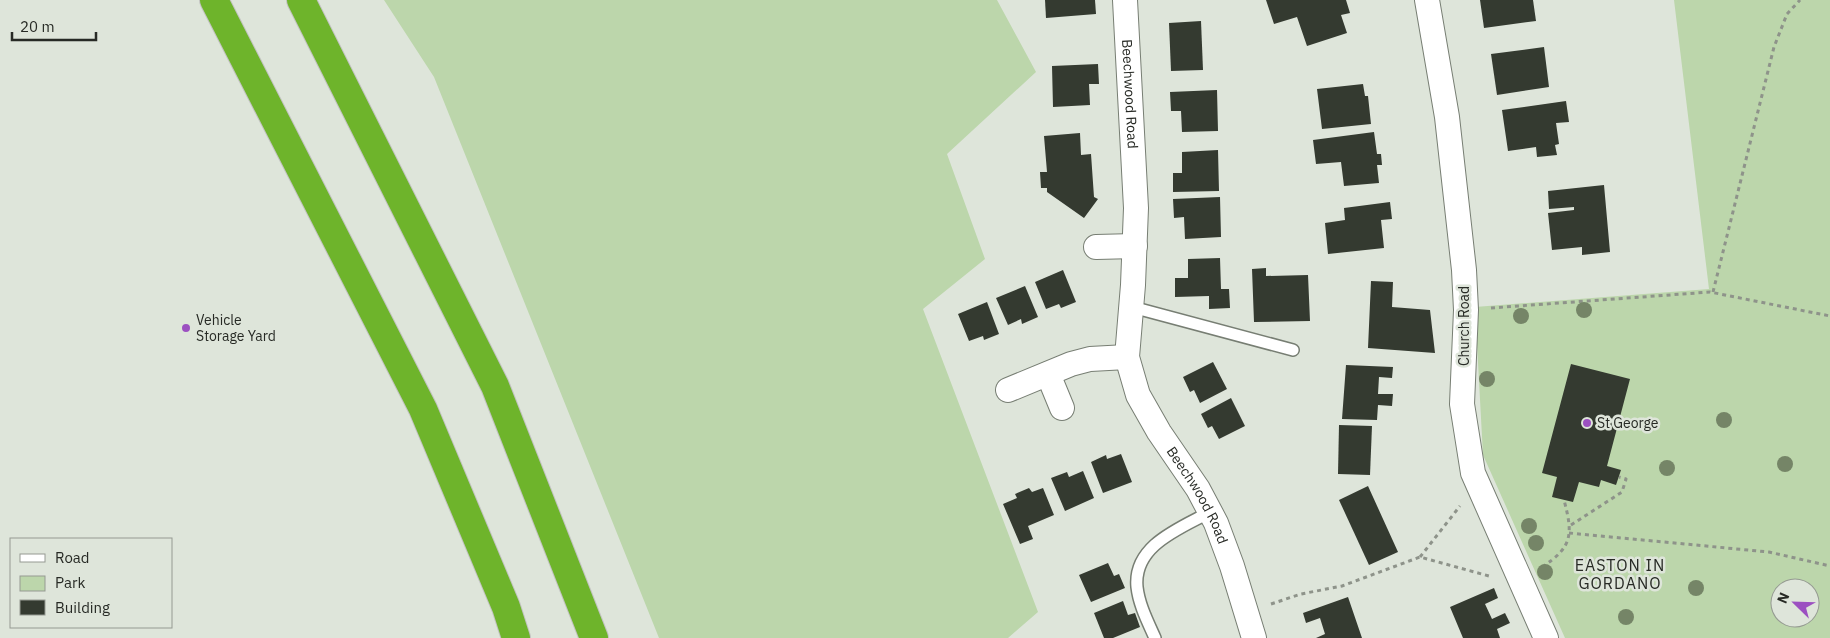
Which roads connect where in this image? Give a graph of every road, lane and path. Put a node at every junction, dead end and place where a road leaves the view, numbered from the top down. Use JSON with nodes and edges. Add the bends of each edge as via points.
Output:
{"nodes":[{"id":1,"x":214,"y":0,"type":"edge"},
{"id":2,"x":301,"y":0,"type":"edge"},
{"id":3,"x":1126,"y":0,"type":"edge"},
{"id":4,"x":1427,"y":0,"type":"edge"},
{"id":5,"x":1800,"y":0,"type":"edge"},
{"id":6,"x":1134,"y":246,"type":"junction"},
{"id":7,"x":1096,"y":247,"type":"dead end"},
{"id":8,"x":1712,"y":292,"type":"junction"},
{"id":9,"x":1132,"y":307,"type":"junction"},
{"id":10,"x":1466,"y":310,"type":"junction"},
{"id":11,"x":1830,"y":316,"type":"edge"},
{"id":12,"x":1293,"y":350,"type":"dead end"},
{"id":13,"x":1127,"y":357,"type":"junction"},
{"id":14,"x":1048,"y":374,"type":"junction"},
{"id":15,"x":1008,"y":390,"type":"dead end"},
{"id":16,"x":1062,"y":408,"type":"dead end"},
{"id":17,"x":1619,"y":477,"type":"dead end"},
{"id":18,"x":1477,"y":484,"type":"junction"},
{"id":19,"x":1564,"y":500,"type":"dead end"},
{"id":20,"x":1210,"y":512,"type":"junction"},
{"id":21,"x":1570,"y":525,"type":"junction"},
{"id":22,"x":1569,"y":533,"type":"junction"},
{"id":23,"x":1420,"y":557,"type":"junction"},
{"id":24,"x":1830,"y":566,"type":"edge"},
{"id":25,"x":1519,"y":580,"type":"junction"},
{"id":26,"x":1246,"y":611,"type":"junction"},
{"id":27,"x":516,"y":638,"type":"edge"},
{"id":28,"x":594,"y":638,"type":"edge"},
{"id":29,"x":1155,"y":638,"type":"edge"},
{"id":30,"x":1254,"y":638,"type":"edge"},
{"id":31,"x":1546,"y":638,"type":"edge"}],
"edges":[{"from":1,"to":27,"type":"highway","via":[[422,409],[506,607]]},
{"from":2,"to":28,"type":"highway","via":[[495,386]]},
{"from":3,"to":6,"type":"street","name":"Beechwood Road","via":[[1136,208]]},
{"from":4,"to":10,"type":"street","name":"Church Road","via":[[1447,116]]},
{"from":5,"to":8,"type":"path","via":[[1787,14],[1774,47]]},
{"from":6,"to":7,"type":"street"},
{"from":6,"to":9,"type":"street","name":"Beechwood Road"},
{"from":8,"to":10,"type":"path"},
{"from":8,"to":11,"type":"path"},
{"from":9,"to":12,"type":"lane"},
{"from":9,"to":13,"type":"street","name":"Beechwood Road"},
{"from":10,"to":18,"type":"street","name":"Church Road","via":[[1462,404],[1472,473]]},
{"from":13,"to":14,"type":"street","via":[[1090,358]]},
{"from":13,"to":20,"type":"street","name":"Beechwood Road","via":[[1138,395]]},
{"from":14,"to":15,"type":"street"},
{"from":14,"to":16,"type":"street"},
{"from":17,"to":21,"type":"path","via":[[1626,479],[1622,492]]},
{"from":18,"to":23,"type":"path"},
{"from":18,"to":25,"type":"street","name":"Church Road"},
{"from":19,"to":21,"type":"path"},
{"from":20,"to":26,"type":"street","name":"Beechwood Road"},
{"from":20,"to":29,"type":"lane","via":[[1164,538],[1141,562],[1137,588]]},
{"from":21,"to":22,"type":"path"},
{"from":22,"to":24,"type":"path","via":[[1769,552]]},
{"from":22,"to":25,"type":"path","via":[[1566,546],[1554,559]]},
{"from":23,"to":25,"type":"path","via":[[1483,575]]},
{"from":23,"to":26,"type":"path","via":[[1342,586],[1301,594]]},
{"from":25,"to":31,"type":"street","name":"Church Road"},
{"from":26,"to":30,"type":"street","name":"Beechwood Road"}]}
